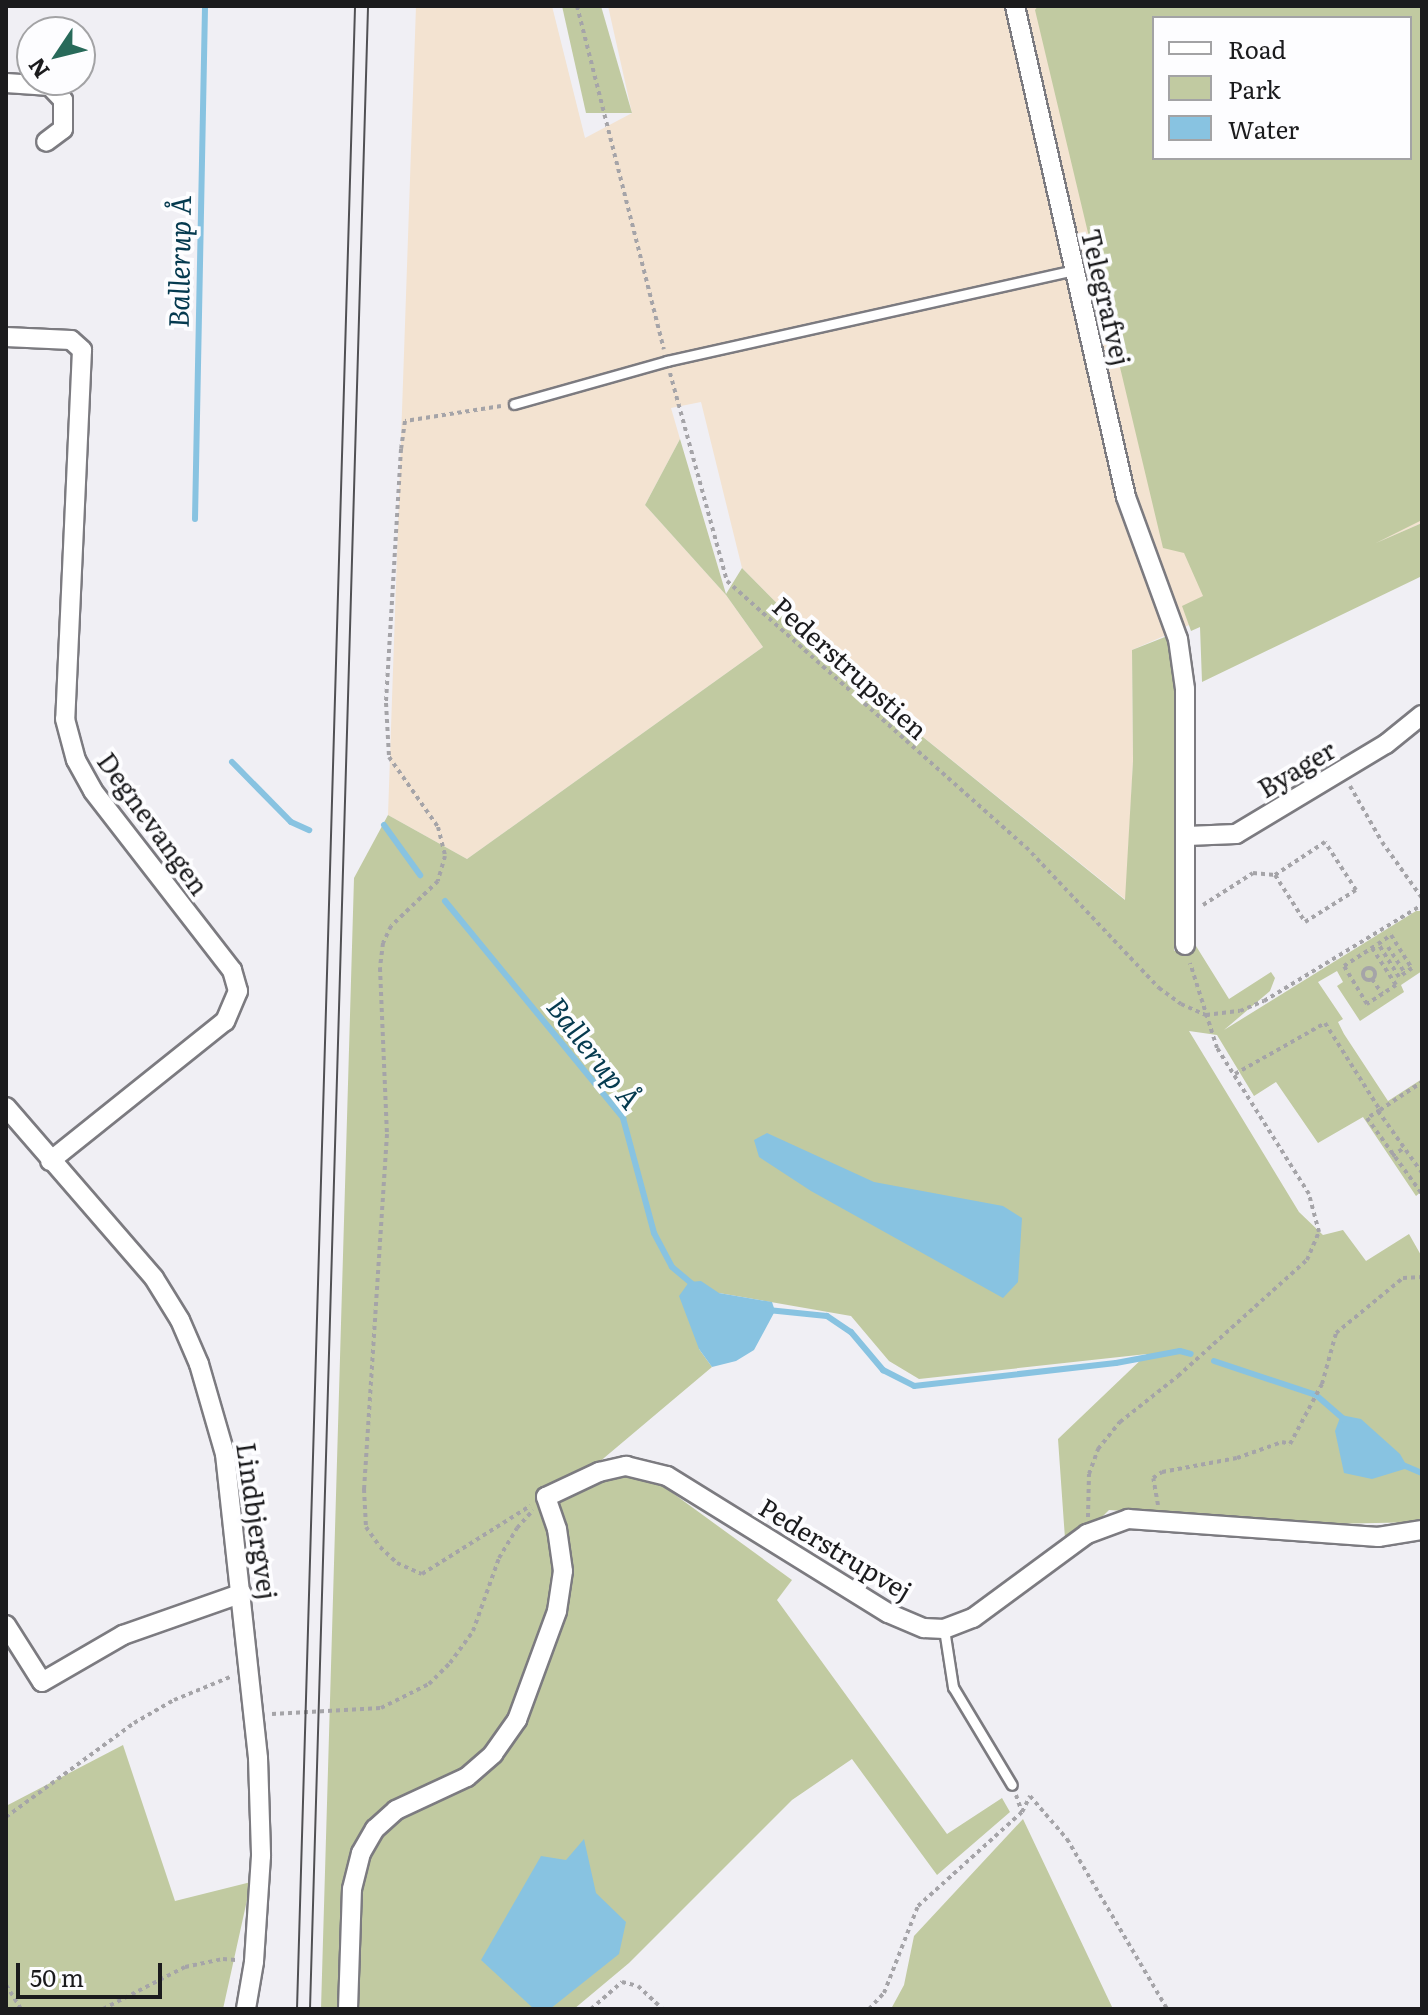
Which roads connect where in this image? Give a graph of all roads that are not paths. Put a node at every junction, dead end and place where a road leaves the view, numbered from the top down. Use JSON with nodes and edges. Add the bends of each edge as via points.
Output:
{"nodes":[{"id":1,"x":1015,"y":6,"type":"edge"},
{"id":2,"x":6,"y":83,"type":"edge"},
{"id":3,"x":46,"y":142,"type":"dead end"},
{"id":4,"x":1074,"y":270,"type":"junction"},
{"id":5,"x":6,"y":337,"type":"edge"},
{"id":6,"x":514,"y":404,"type":"road end"},
{"id":7,"x":1422,"y":715,"type":"edge"},
{"id":8,"x":1187,"y":836,"type":"junction"},
{"id":9,"x":1185,"y":945,"type":"road end"},
{"id":10,"x":6,"y":1107,"type":"edge"},
{"id":11,"x":50,"y":1161,"type":"junction"},
{"id":12,"x":1422,"y":1530,"type":"edge"},
{"id":13,"x":242,"y":1593,"type":"junction"},
{"id":14,"x":6,"y":1625,"type":"edge"},
{"id":15,"x":944,"y":1629,"type":"junction"},
{"id":16,"x":1012,"y":1785,"type":"dead end"},
{"id":17,"x":246,"y":2009,"type":"edge"},
{"id":18,"x":348,"y":2009,"type":"edge"}],
"edges":[{"from":1,"to":4,"type":"street","name":"Telegrafvej"},
{"from":2,"to":3,"type":"street","via":[[50,86],[63,100],[63,129]]},
{"from":4,"to":6,"type":"lane","via":[[667,361]]},
{"from":4,"to":8,"type":"street","name":"Telegrafvej","via":[[1126,497],[1178,639],[1185,689]]},
{"from":5,"to":11,"type":"street","name":"Degnevangen","via":[[71,340],[82,350],[65,719],[76,760],[93,791],[232,970],[238,991],[225,1021]]},
{"from":7,"to":8,"type":"street","name":"Byager","via":[[1342,771],[1236,834]]},
{"from":8,"to":9,"type":"street"},
{"from":10,"to":11,"type":"street","name":"Lindbjergvej"},
{"from":11,"to":13,"type":"street","name":"Lindbjergvej","via":[[154,1278],[180,1320],[199,1364],[225,1454]]},
{"from":12,"to":15,"type":"street","via":[[1378,1537],[1128,1519],[1087,1534],[973,1618]]},
{"from":13,"to":14,"type":"street","via":[[123,1635],[42,1682]]},
{"from":13,"to":17,"type":"street","name":"Lindbjergvej","via":[[261,1856]]},
{"from":15,"to":16,"type":"lane","via":[[953,1687]]},
{"from":15,"to":18,"type":"street","name":"Pederstrupvej","via":[[924,1628],[888,1613],[667,1476],[626,1466],[599,1472],[546,1497],[563,1571],[557,1611],[517,1720],[493,1754],[467,1777],[396,1810],[375,1829],[361,1853],[352,1889]]}]}
